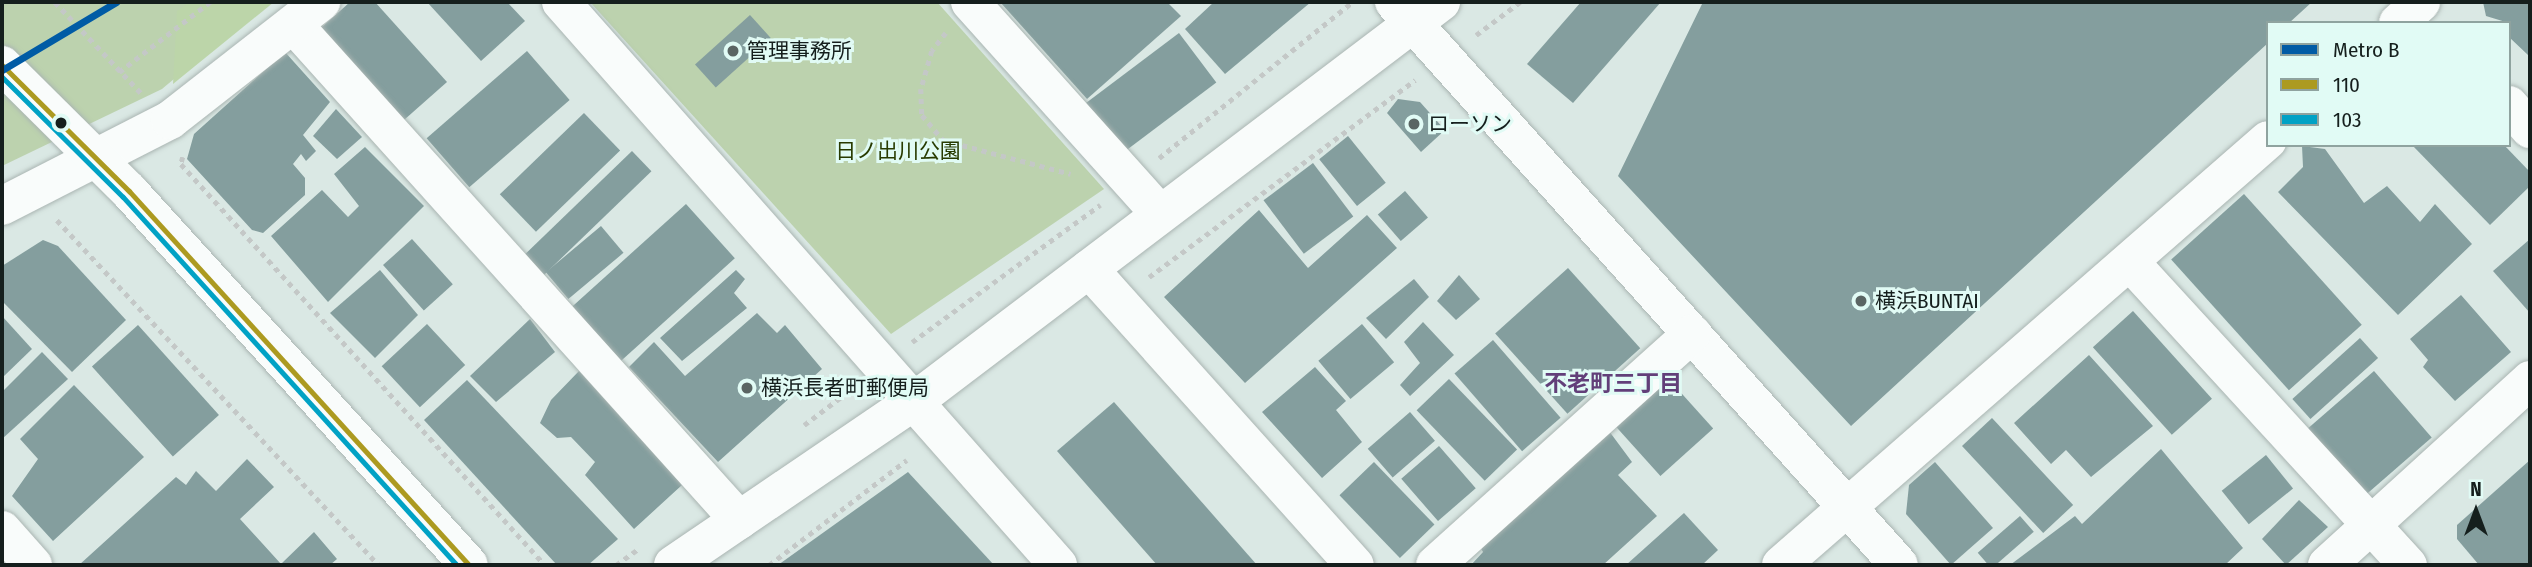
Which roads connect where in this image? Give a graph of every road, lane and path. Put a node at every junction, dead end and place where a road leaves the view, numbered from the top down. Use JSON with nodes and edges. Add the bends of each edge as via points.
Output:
{"nodes":[{"id":1,"x":55,"y":2,"type":"edge"},
{"id":2,"x":210,"y":2,"type":"edge"},
{"id":3,"x":561,"y":2,"type":"edge"},
{"id":4,"x":971,"y":2,"type":"edge"},
{"id":5,"x":1520,"y":2,"type":"edge"},
{"id":6,"x":1416,"y":9,"type":"edge"},
{"id":7,"x":308,"y":14,"type":"edge"},
{"id":8,"x":1476,"y":36,"type":"dead end"},
{"id":9,"x":2,"y":65,"type":"edge"},
{"id":10,"x":119,"y":72,"type":"junction"},
{"id":11,"x":1416,"y":80,"type":"dead end"},
{"id":12,"x":2511,"y":107,"type":"edge"},
{"id":13,"x":170,"y":120,"type":"junction"},
{"id":14,"x":2530,"y":129,"type":"edge"},
{"id":15,"x":2266,"y":142,"type":"edge"},
{"id":16,"x":92,"y":159,"type":"junction"},
{"id":17,"x":1128,"y":184,"type":"junction"},
{"id":18,"x":9,"y":202,"type":"edge"},
{"id":19,"x":1160,"y":214,"type":"junction"},
{"id":20,"x":2131,"y":263,"type":"junction"},
{"id":21,"x":1088,"y":269,"type":"junction"},
{"id":22,"x":1117,"y":300,"type":"junction"},
{"id":23,"x":1692,"y":334,"type":"junction"},
{"id":24,"x":2530,"y":380,"type":"edge"},
{"id":25,"x":916,"y":400,"type":"junction"},
{"id":26,"x":906,"y":460,"type":"dead end"},
{"id":27,"x":1848,"y":509,"type":"junction"},
{"id":28,"x":739,"y":520,"type":"junction"},
{"id":29,"x":2374,"y":525,"type":"junction"},
{"id":30,"x":2,"y":530,"type":"edge"},
{"id":31,"x":33,"y":565,"type":"edge"},
{"id":32,"x":379,"y":565,"type":"edge"},
{"id":33,"x":469,"y":565,"type":"edge"},
{"id":34,"x":545,"y":565,"type":"edge"},
{"id":35,"x":673,"y":565,"type":"edge"},
{"id":36,"x":769,"y":565,"type":"edge"},
{"id":37,"x":1058,"y":565,"type":"edge"},
{"id":38,"x":1355,"y":565,"type":"edge"},
{"id":39,"x":1435,"y":565,"type":"edge"},
{"id":40,"x":1781,"y":565,"type":"edge"},
{"id":41,"x":1899,"y":565,"type":"edge"},
{"id":42,"x":2327,"y":565,"type":"edge"},
{"id":43,"x":2408,"y":565,"type":"edge"}],
"edges":[{"from":1,"to":10,"type":"path"},
{"from":2,"to":10,"type":"path"},
{"from":3,"to":25,"type":"street"},
{"from":4,"to":17,"type":"street"},
{"from":4,"to":17,"type":"path","via":[[932,51],[921,89],[922,115],[943,140]]},
{"from":5,"to":8,"type":"path"},
{"from":6,"to":19,"type":"street"},
{"from":6,"to":23,"type":"street"},
{"from":7,"to":13,"type":"street"},
{"from":7,"to":28,"type":"street"},
{"from":9,"to":16,"type":"street"},
{"from":10,"to":13,"type":"path"},
{"from":11,"to":22,"type":"path"},
{"from":12,"to":14,"type":"street"},
{"from":13,"to":16,"type":"street"},
{"from":13,"to":34,"type":"path","via":[[188,135],[181,164]]},
{"from":15,"to":20,"type":"street"},
{"from":16,"to":18,"type":"street"},
{"from":16,"to":33,"type":"street"},
{"from":17,"to":19,"type":"street"},
{"from":18,"to":32,"type":"path","via":[[65,225]]},
{"from":19,"to":21,"type":"street"},
{"from":20,"to":27,"type":"street"},
{"from":20,"to":29,"type":"street"},
{"from":21,"to":22,"type":"street"},
{"from":21,"to":25,"type":"street"},
{"from":22,"to":38,"type":"street"},
{"from":23,"to":27,"type":"street"},
{"from":23,"to":39,"type":"street"},
{"from":24,"to":29,"type":"street"},
{"from":25,"to":28,"type":"street"},
{"from":25,"to":37,"type":"street"},
{"from":26,"to":36,"type":"path"},
{"from":27,"to":40,"type":"street"},
{"from":27,"to":41,"type":"street"},
{"from":28,"to":35,"type":"street"},
{"from":29,"to":42,"type":"street"},
{"from":29,"to":43,"type":"street"},
{"from":30,"to":31,"type":"street"}]}
